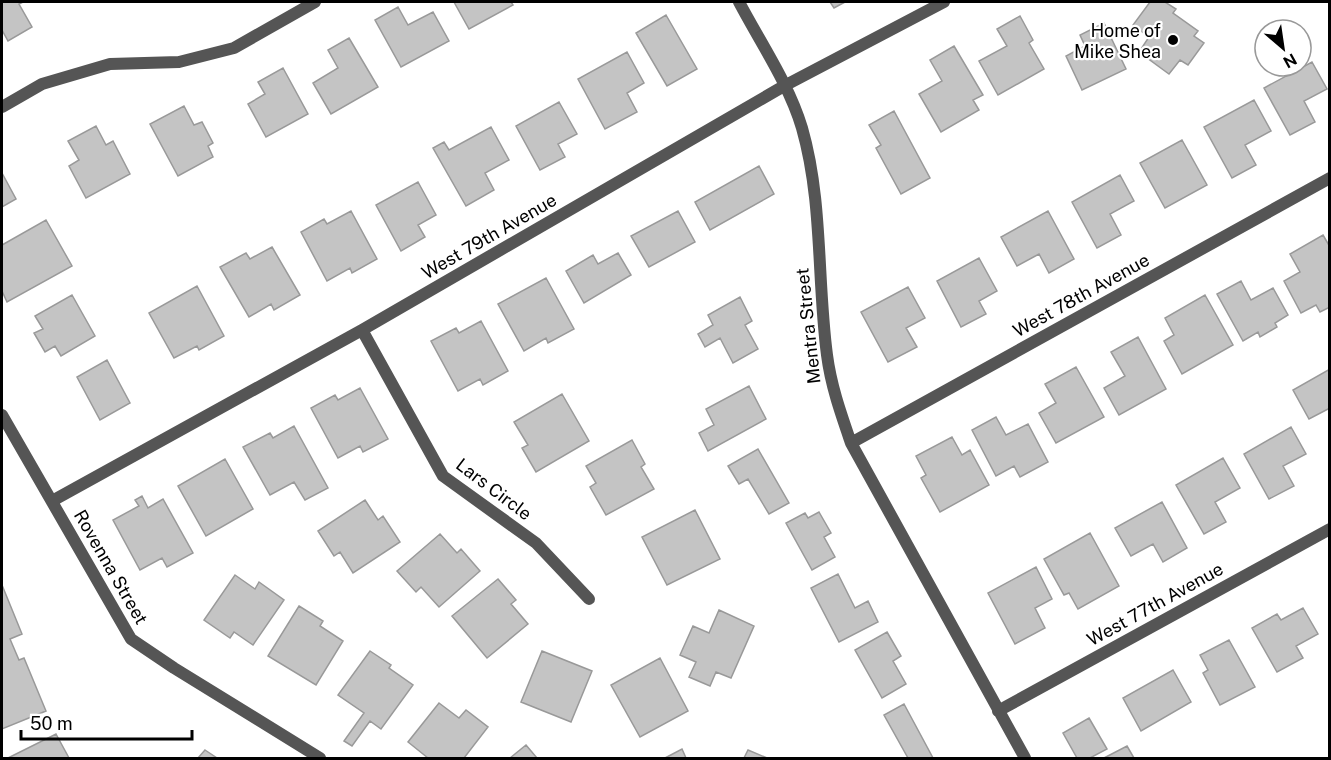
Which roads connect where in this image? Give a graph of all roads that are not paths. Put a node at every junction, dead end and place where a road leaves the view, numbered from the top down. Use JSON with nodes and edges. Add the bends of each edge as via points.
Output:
{"nodes":[{"id":1,"x":315,"y":2,"type":"edge"},
{"id":2,"x":738,"y":2,"type":"edge"},
{"id":3,"x":944,"y":2,"type":"edge"},
{"id":4,"x":784,"y":86,"type":"junction"},
{"id":5,"x":2,"y":107,"type":"edge"},
{"id":6,"x":1329,"y":178,"type":"edge"},
{"id":7,"x":362,"y":330,"type":"junction"},
{"id":8,"x":2,"y":415,"type":"edge"},
{"id":9,"x":851,"y":443,"type":"junction"},
{"id":10,"x":52,"y":501,"type":"junction"},
{"id":11,"x":1329,"y":529,"type":"edge"},
{"id":12,"x":589,"y":599,"type":"dead end"},
{"id":13,"x":998,"y":711,"type":"junction"},
{"id":14,"x":320,"y":759,"type":"edge"},
{"id":15,"x":1025,"y":759,"type":"edge"}],
"edges":[{"from":1,"to":5,"type":"street","via":[[234,48],[179,62],[110,64],[42,84]]},
{"from":2,"to":4,"type":"street","name":"Mentra Street"},
{"from":3,"to":4,"type":"street","name":"West 79th Avenue"},
{"from":4,"to":7,"type":"street","name":"West 79th Avenue"},
{"from":4,"to":9,"type":"street","name":"Mentra Street","via":[[801,127],[812,176],[827,356],[836,400]]},
{"from":6,"to":9,"type":"street","name":"West 78th Avenue"},
{"from":7,"to":10,"type":"street","name":"West 79th Avenue"},
{"from":7,"to":12,"type":"street","name":"Lars Circle","via":[[443,476],[536,543]]},
{"from":8,"to":10,"type":"street","name":"Rovenna Street"},
{"from":9,"to":13,"type":"street","name":"Mentra Street"},
{"from":10,"to":14,"type":"street","name":"Rovenna Street","via":[[131,639]]},
{"from":11,"to":13,"type":"street","name":"West 77th Avenue"},
{"from":13,"to":15,"type":"street","name":"Mentra Street"}]}
